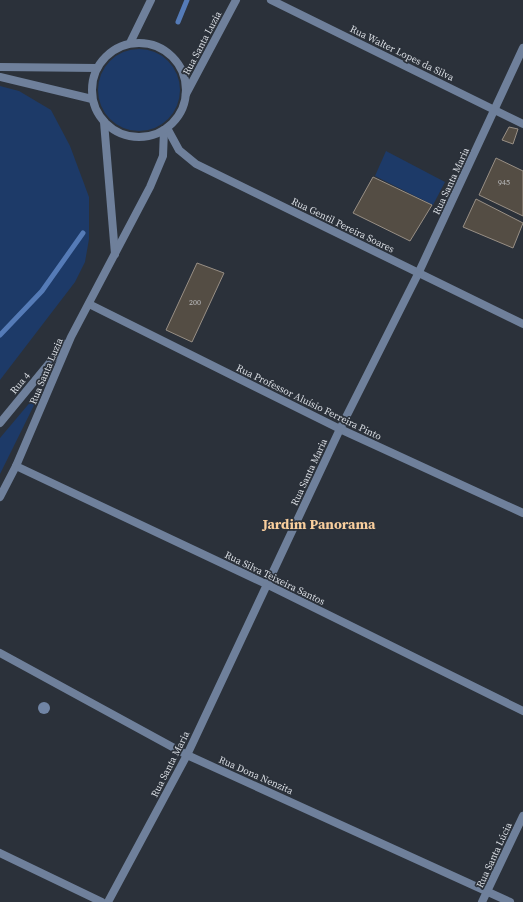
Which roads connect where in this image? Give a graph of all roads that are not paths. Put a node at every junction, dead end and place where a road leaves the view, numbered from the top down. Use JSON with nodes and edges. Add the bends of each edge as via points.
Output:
{"nodes":[{"id":1,"x":151,"y":0,"type":"edge"},
{"id":2,"x":236,"y":0,"type":"edge"},
{"id":3,"x":271,"y":0,"type":"edge"},
{"id":4,"x":130,"y":43,"type":"junction"},
{"id":5,"x":523,"y":48,"type":"edge"},
{"id":6,"x":0,"y":67,"type":"edge"},
{"id":7,"x":97,"y":68,"type":"junction"},
{"id":8,"x":0,"y":77,"type":"edge"},
{"id":9,"x":186,"y":95,"type":"junction"},
{"id":10,"x":92,"y":99,"type":"junction"},
{"id":11,"x":494,"y":110,"type":"junction"},
{"id":12,"x":104,"y":122,"type":"junction"},
{"id":13,"x":523,"y":124,"type":"edge"},
{"id":14,"x":166,"y":129,"type":"junction"},
{"id":15,"x":115,"y":255,"type":"junction"},
{"id":16,"x":418,"y":274,"type":"junction"},
{"id":17,"x":89,"y":304,"type":"junction"},
{"id":18,"x":523,"y":324,"type":"edge"},
{"id":19,"x":71,"y":337,"type":"junction"},
{"id":20,"x":0,"y":423,"type":"edge"},
{"id":21,"x":340,"y":429,"type":"junction"},
{"id":22,"x":16,"y":466,"type":"junction"},
{"id":23,"x":0,"y":497,"type":"edge"},
{"id":24,"x":523,"y":513,"type":"edge"},
{"id":25,"x":266,"y":584,"type":"junction"},
{"id":26,"x":0,"y":653,"type":"edge"},
{"id":27,"x":523,"y":711,"type":"edge"},
{"id":28,"x":187,"y":754,"type":"junction"},
{"id":29,"x":523,"y":816,"type":"edge"},
{"id":30,"x":0,"y":853,"type":"edge"},
{"id":31,"x":488,"y":891,"type":"junction"},
{"id":32,"x":102,"y":902,"type":"edge"},
{"id":33,"x":108,"y":902,"type":"edge"},
{"id":34,"x":482,"y":902,"type":"edge"},
{"id":35,"x":510,"y":902,"type":"edge"}],
"edges":[{"from":1,"to":4,"type":"street"},
{"from":2,"to":9,"type":"street","name":"Rua Santa Luzia"},
{"from":3,"to":11,"type":"street","name":"Rua Walter Lopes da Silva"},
{"from":4,"to":7,"type":"street","via":[[116,48],[105,56]]},
{"from":4,"to":9,"type":"street","via":[[148,43],[164,50],[177,61],[184,77]]},
{"from":5,"to":11,"type":"street","name":"Rua Santa Maria"},
{"from":6,"to":7,"type":"street"},
{"from":7,"to":10,"type":"street"},
{"from":8,"to":10,"type":"street"},
{"from":9,"to":14,"type":"street","via":[[180,114]]},
{"from":10,"to":12,"type":"street"},
{"from":11,"to":13,"type":"street","name":"Rua Walter Lopes da Silva"},
{"from":11,"to":16,"type":"street","name":"Rua Santa Maria"},
{"from":12,"to":14,"type":"street","via":[[122,134],[144,137]]},
{"from":12,"to":15,"type":"street"},
{"from":14,"to":15,"type":"street","name":"Rua Santa Luzia","via":[[163,156]]},
{"from":14,"to":16,"type":"street","name":"Rua Gentil Pereira Soares","via":[[179,150],[196,164]]},
{"from":15,"to":17,"type":"street","name":"Rua Santa Luzia"},
{"from":16,"to":18,"type":"street","name":"Rua Gentil Pereira Soares"},
{"from":16,"to":21,"type":"street","name":"Rua Santa Maria"},
{"from":17,"to":19,"type":"street","name":"Rua Santa Luzia"},
{"from":17,"to":21,"type":"street","name":"Rua Professor Aluísio Ferreira Pinto"},
{"from":19,"to":20,"type":"street","name":"Rua 4"},
{"from":19,"to":22,"type":"street","name":"Rua Santa Luzia"},
{"from":21,"to":24,"type":"street","name":"Rua Professor Aluísio Ferreira Pinto"},
{"from":21,"to":25,"type":"street","name":"Rua Santa Maria"},
{"from":22,"to":23,"type":"street","name":"Rua Santa Luzia"},
{"from":22,"to":25,"type":"street","name":"Rua Silva Teixeira Santos"},
{"from":25,"to":27,"type":"street","name":"Rua Silva Teixeira Santos"},
{"from":25,"to":28,"type":"street","name":"Rua Santa Maria"},
{"from":26,"to":28,"type":"street","name":"Rua Dona Nenzita"},
{"from":28,"to":31,"type":"street","name":"Rua Dona Nenzita"},
{"from":28,"to":33,"type":"street","name":"Rua Santa Maria"},
{"from":29,"to":31,"type":"street","name":"Rua Santa Lúcia"},
{"from":30,"to":32,"type":"street"},
{"from":31,"to":34,"type":"street","name":"Rua Santa Lúcia"},
{"from":31,"to":35,"type":"street","name":"Rua Dona Nenzita"}]}
